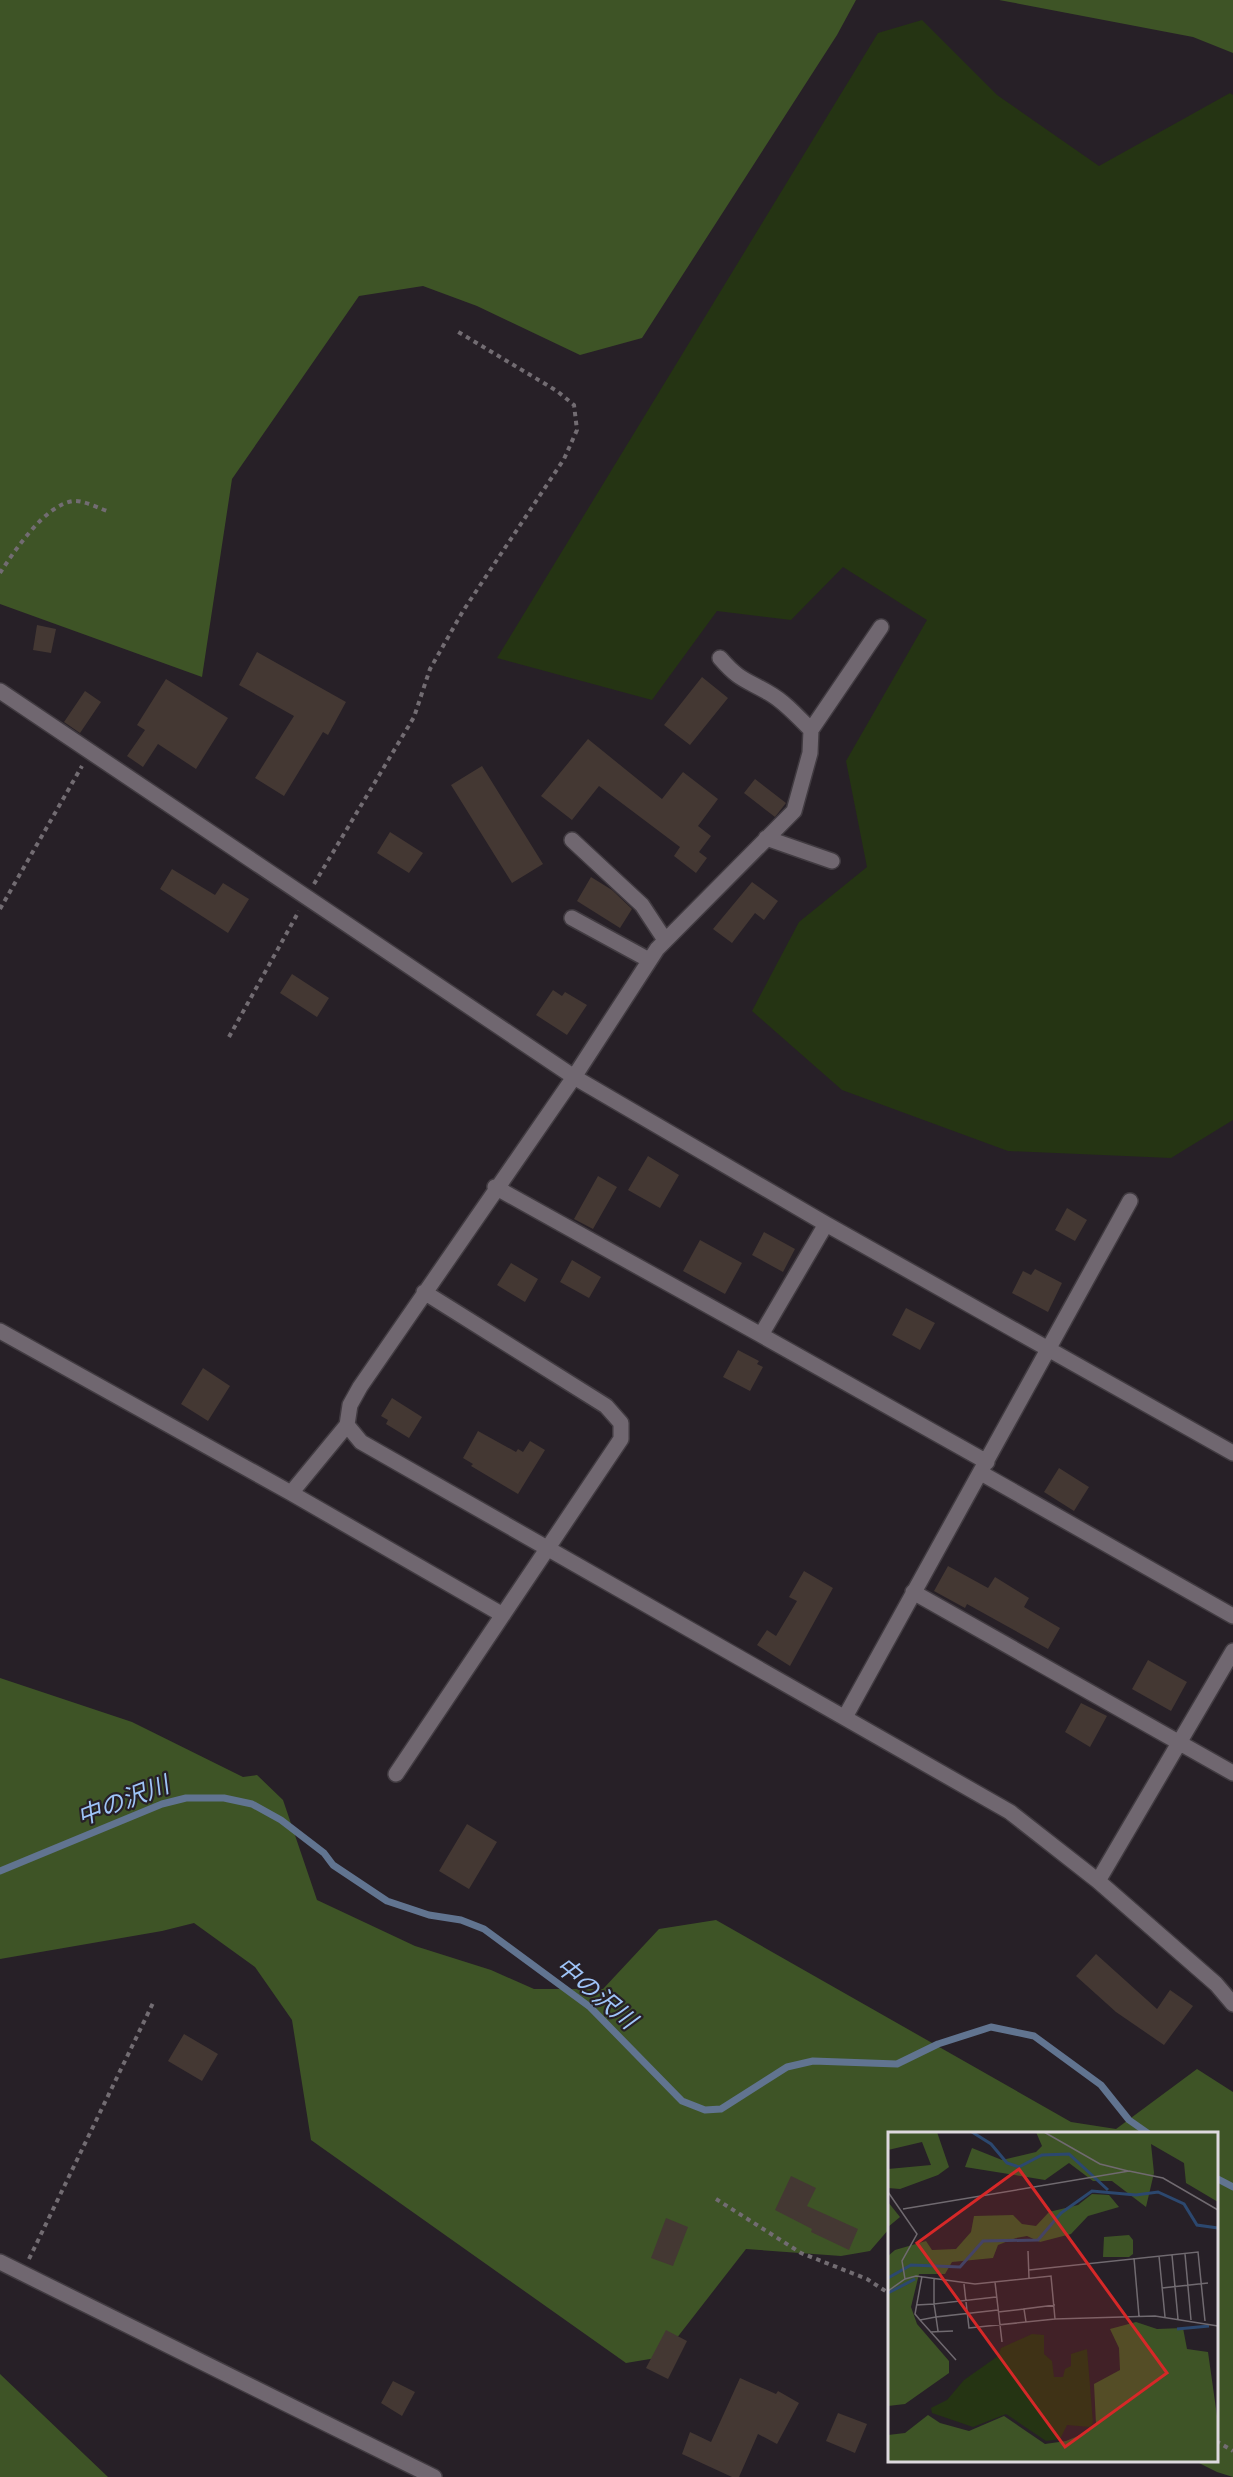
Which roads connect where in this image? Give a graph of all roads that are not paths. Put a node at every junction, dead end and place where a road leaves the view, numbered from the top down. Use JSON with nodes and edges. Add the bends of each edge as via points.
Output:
{"nodes":[{"id":1,"x":881,"y":627,"type":"dead end"},
{"id":2,"x":720,"y":658,"type":"dead end"},
{"id":3,"x":0,"y":691,"type":"edge"},
{"id":4,"x":811,"y":730,"type":"junction"},
{"id":5,"x":766,"y":838,"type":"junction"},
{"id":6,"x":572,"y":840,"type":"dead end"},
{"id":7,"x":832,"y":861,"type":"dead end"},
{"id":8,"x":572,"y":918,"type":"dead end"},
{"id":9,"x":665,"y":940,"type":"junction"},
{"id":10,"x":649,"y":960,"type":"junction"},
{"id":11,"x":574,"y":1077,"type":"junction"},
{"id":12,"x":495,"y":1187,"type":"junction"},
{"id":13,"x":1130,"y":1201,"type":"dead end"},
{"id":14,"x":826,"y":1224,"type":"junction"},
{"id":15,"x":424,"y":1292,"type":"junction"},
{"id":16,"x":0,"y":1331,"type":"edge"},
{"id":17,"x":761,"y":1335,"type":"junction"},
{"id":18,"x":1050,"y":1348,"type":"junction"},
{"id":19,"x":347,"y":1425,"type":"junction"},
{"id":20,"x":1233,"y":1453,"type":"edge"},
{"id":21,"x":984,"y":1468,"type":"junction"},
{"id":22,"x":291,"y":1493,"type":"junction"},
{"id":23,"x":547,"y":1550,"type":"junction"},
{"id":24,"x":913,"y":1592,"type":"junction"},
{"id":25,"x":503,"y":1615,"type":"junction"},
{"id":26,"x":1233,"y":1616,"type":"edge"},
{"id":27,"x":1233,"y":1651,"type":"edge"},
{"id":28,"x":845,"y":1717,"type":"junction"},
{"id":29,"x":1180,"y":1743,"type":"junction"},
{"id":30,"x":1233,"y":1773,"type":"edge"},
{"id":31,"x":396,"y":1774,"type":"dead end"},
{"id":32,"x":1098,"y":1881,"type":"junction"},
{"id":33,"x":1233,"y":2004,"type":"edge"},
{"id":34,"x":0,"y":2262,"type":"edge"},
{"id":35,"x":434,"y":2477,"type":"edge"}],
"edges":[{"from":1,"to":4,"type":"street"},
{"from":2,"to":4,"type":"street","via":[[737,678],[770,693]]},
{"from":3,"to":11,"type":"street"},
{"from":4,"to":5,"type":"street","via":[[808,763],[794,811]]},
{"from":5,"to":7,"type":"street"},
{"from":5,"to":9,"type":"street"},
{"from":6,"to":9,"type":"street","via":[[642,905]]},
{"from":8,"to":10,"type":"street"},
{"from":9,"to":10,"type":"street"},
{"from":10,"to":11,"type":"street"},
{"from":11,"to":12,"type":"street"},
{"from":11,"to":14,"type":"street"},
{"from":12,"to":15,"type":"street"},
{"from":12,"to":17,"type":"street"},
{"from":13,"to":18,"type":"street"},
{"from":14,"to":17,"type":"street"},
{"from":14,"to":18,"type":"street"},
{"from":15,"to":19,"type":"street","via":[[360,1387],[350,1405]]},
{"from":15,"to":23,"type":"street","via":[[606,1406],[621,1423],[621,1439]]},
{"from":16,"to":22,"type":"street"},
{"from":17,"to":21,"type":"street"},
{"from":18,"to":20,"type":"street"},
{"from":18,"to":21,"type":"street"},
{"from":19,"to":22,"type":"street"},
{"from":19,"to":23,"type":"street","via":[[361,1442]]},
{"from":21,"to":24,"type":"street"},
{"from":21,"to":26,"type":"street"},
{"from":22,"to":25,"type":"street"},
{"from":23,"to":25,"type":"street"},
{"from":23,"to":28,"type":"street"},
{"from":24,"to":28,"type":"street"},
{"from":24,"to":29,"type":"street"},
{"from":25,"to":31,"type":"street"},
{"from":27,"to":29,"type":"street"},
{"from":28,"to":32,"type":"street","via":[[1010,1812]]},
{"from":29,"to":30,"type":"street"},
{"from":29,"to":32,"type":"street"},
{"from":32,"to":33,"type":"street","via":[[1216,1984]]},
{"from":34,"to":35,"type":"street"}]}
